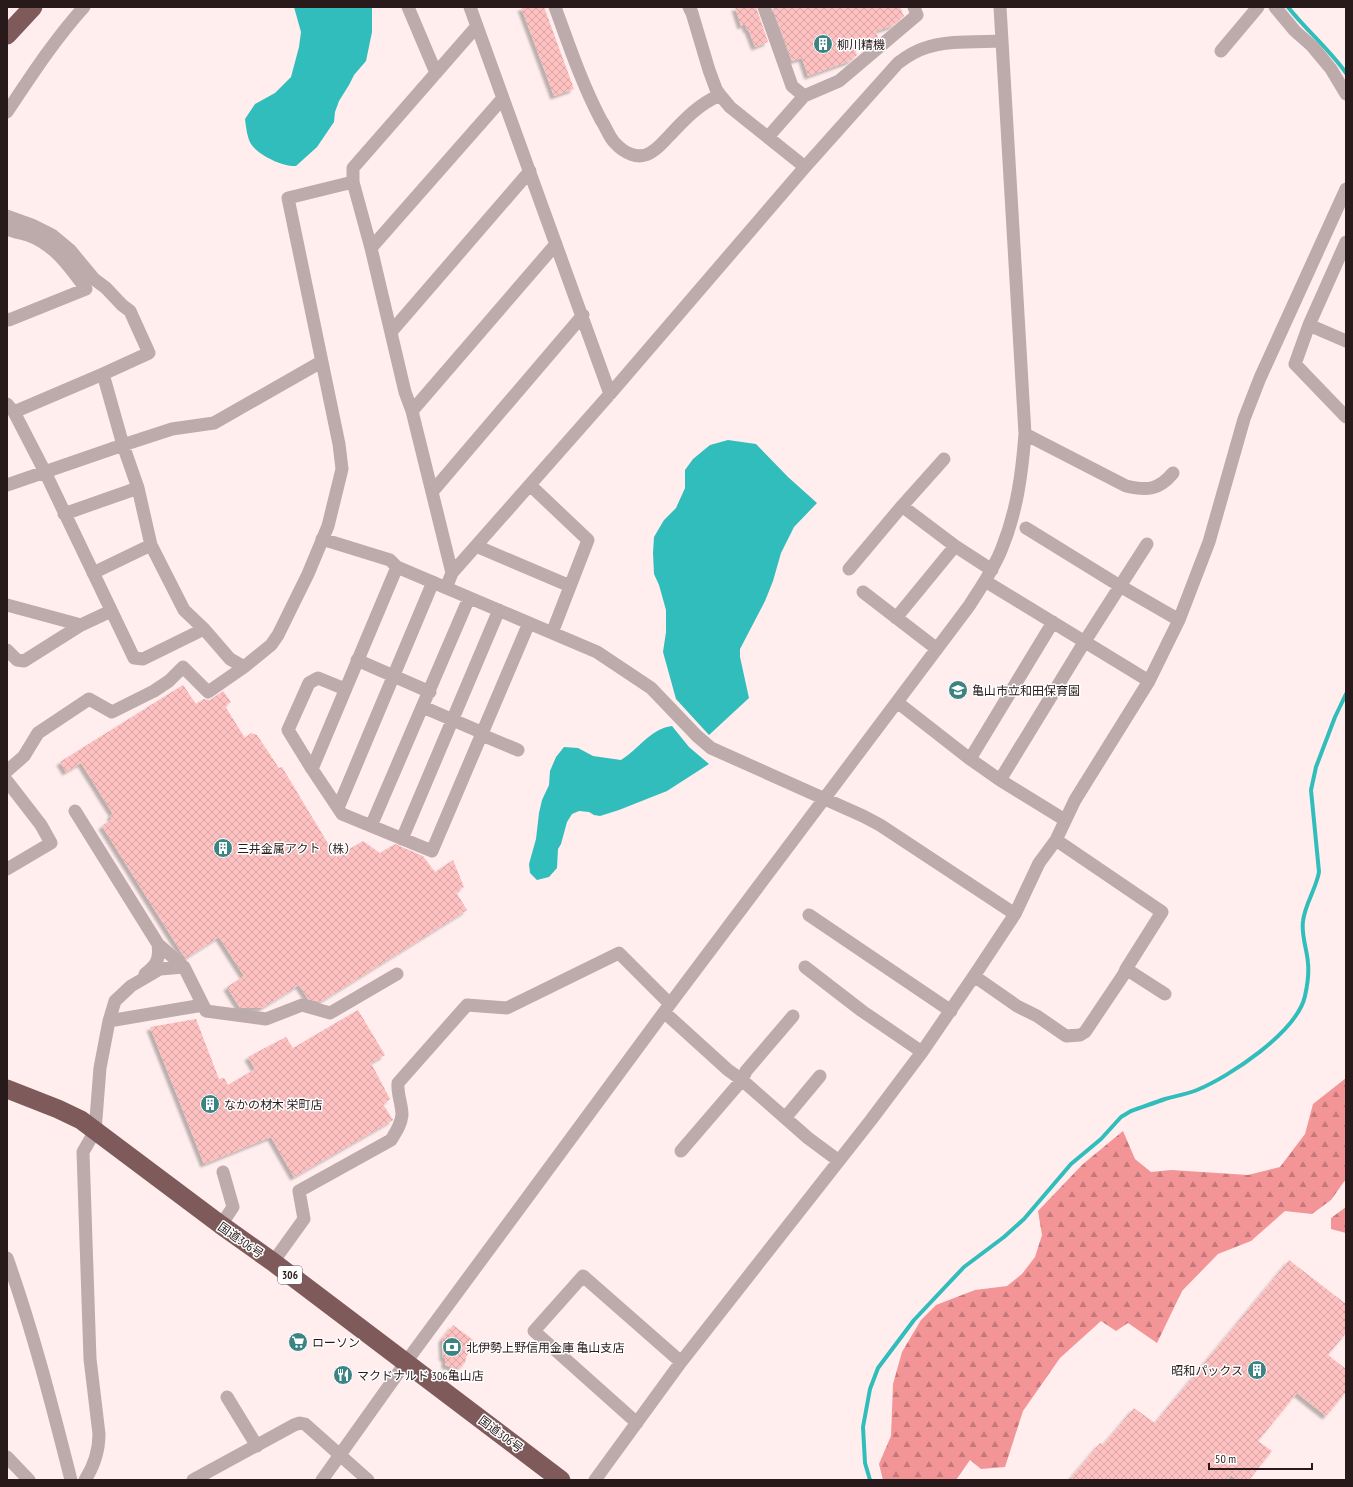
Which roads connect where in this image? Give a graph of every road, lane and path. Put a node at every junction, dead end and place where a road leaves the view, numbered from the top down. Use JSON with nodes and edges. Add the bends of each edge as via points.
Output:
{"nodes":[{"id":1,"x":33,"y":7,"type":"edge"},
{"id":2,"x":84,"y":7,"type":"edge"},
{"id":3,"x":408,"y":7,"type":"edge"},
{"id":4,"x":470,"y":7,"type":"edge"},
{"id":5,"x":555,"y":7,"type":"edge"},
{"id":6,"x":688,"y":7,"type":"edge"},
{"id":7,"x":764,"y":7,"type":"edge"},
{"id":8,"x":914,"y":7,"type":"edge"},
{"id":9,"x":1000,"y":7,"type":"edge"},
{"id":10,"x":1258,"y":7,"type":"edge"},
{"id":11,"x":1275,"y":7,"type":"edge"},
{"id":12,"x":477,"y":26,"type":"junction"},
{"id":13,"x":7,"y":35,"type":"edge"},
{"id":14,"x":1002,"y":41,"type":"junction"},
{"id":15,"x":1221,"y":51,"type":"dead end"},
{"id":16,"x":436,"y":73,"type":"junction"},
{"id":17,"x":1346,"y":94,"type":"edge"},
{"id":18,"x":720,"y":95,"type":"junction"},
{"id":19,"x":804,"y":96,"type":"junction"},
{"id":20,"x":503,"y":98,"type":"junction"},
{"id":21,"x":7,"y":112,"type":"edge"},
{"id":22,"x":768,"y":137,"type":"junction"},
{"id":23,"x":805,"y":167,"type":"junction"},
{"id":24,"x":530,"y":171,"type":"junction"},
{"id":25,"x":353,"y":182,"type":"junction"},
{"id":26,"x":1346,"y":189,"type":"edge"},
{"id":27,"x":1341,"y":211,"type":"edge"},
{"id":28,"x":7,"y":216,"type":"edge"},
{"id":29,"x":7,"y":229,"type":"edge"},
{"id":30,"x":1346,"y":242,"type":"edge"},
{"id":31,"x":556,"y":244,"type":"junction"},
{"id":32,"x":371,"y":248,"type":"junction"},
{"id":33,"x":583,"y":316,"type":"junction"},
{"id":34,"x":7,"y":319,"type":"edge"},
{"id":35,"x":1308,"y":325,"type":"junction"},
{"id":36,"x":391,"y":332,"type":"junction"},
{"id":37,"x":1346,"y":341,"type":"edge"},
{"id":38,"x":321,"y":362,"type":"junction"},
{"id":39,"x":103,"y":374,"type":"junction"},
{"id":40,"x":610,"y":394,"type":"junction"},
{"id":41,"x":11,"y":408,"type":"edge"},
{"id":42,"x":412,"y":411,"type":"junction"},
{"id":43,"x":1346,"y":417,"type":"edge"},
{"id":44,"x":1025,"y":434,"type":"junction"},
{"id":45,"x":123,"y":445,"type":"junction"},
{"id":46,"x":944,"y":459,"type":"dead end"},
{"id":47,"x":45,"y":472,"type":"junction"},
{"id":48,"x":1173,"y":473,"type":"dead end"},
{"id":49,"x":7,"y":485,"type":"edge"},
{"id":50,"x":530,"y":485,"type":"junction"},
{"id":51,"x":138,"y":488,"type":"junction"},
{"id":52,"x":432,"y":492,"type":"junction"},
{"id":53,"x":902,"y":506,"type":"junction"},
{"id":54,"x":64,"y":514,"type":"junction"},
{"id":55,"x":1026,"y":528,"type":"dead end"},
{"id":56,"x":322,"y":540,"type":"junction"},
{"id":57,"x":1147,"y":544,"type":"dead end"},
{"id":58,"x":151,"y":545,"type":"junction"},
{"id":59,"x":476,"y":546,"type":"junction"},
{"id":60,"x":956,"y":546,"type":"junction"},
{"id":61,"x":397,"y":567,"type":"junction"},
{"id":62,"x":849,"y":569,"type":"dead end"},
{"id":63,"x":93,"y":573,"type":"junction"},
{"id":64,"x":452,"y":573,"type":"junction"},
{"id":65,"x":989,"y":575,"type":"junction"},
{"id":66,"x":433,"y":582,"type":"junction"},
{"id":67,"x":570,"y":586,"type":"junction"},
{"id":68,"x":1120,"y":586,"type":"junction"},
{"id":69,"x":446,"y":588,"type":"junction"},
{"id":70,"x":863,"y":592,"type":"dead end"},
{"id":71,"x":470,"y":598,"type":"junction"},
{"id":72,"x":8,"y":606,"type":"edge"},
{"id":73,"x":499,"y":610,"type":"junction"},
{"id":74,"x":111,"y":611,"type":"junction"},
{"id":75,"x":896,"y":618,"type":"junction"},
{"id":76,"x":1179,"y":620,"type":"junction"},
{"id":77,"x":1053,"y":622,"type":"junction"},
{"id":78,"x":529,"y":623,"type":"junction"},
{"id":79,"x":81,"y":625,"type":"junction"},
{"id":80,"x":204,"y":629,"type":"junction"},
{"id":81,"x":552,"y":633,"type":"junction"},
{"id":82,"x":1085,"y":641,"type":"junction"},
{"id":83,"x":937,"y":649,"type":"junction"},
{"id":84,"x":7,"y":650,"type":"edge"},
{"id":85,"x":357,"y":660,"type":"junction"},
{"id":86,"x":244,"y":667,"type":"junction"},
{"id":87,"x":394,"y":676,"type":"junction"},
{"id":88,"x":1149,"y":680,"type":"junction"},
{"id":89,"x":345,"y":689,"type":"junction"},
{"id":90,"x":430,"y":692,"type":"junction"},
{"id":91,"x":897,"y":702,"type":"junction"},
{"id":92,"x":423,"y":707,"type":"junction"},
{"id":93,"x":452,"y":720,"type":"junction"},
{"id":94,"x":483,"y":734,"type":"junction"},
{"id":95,"x":518,"y":750,"type":"dead end"},
{"id":96,"x":970,"y":759,"type":"junction"},
{"id":97,"x":312,"y":769,"type":"junction"},
{"id":98,"x":7,"y":772,"type":"edge"},
{"id":99,"x":1000,"y":780,"type":"junction"},
{"id":100,"x":7,"y":781,"type":"edge"},
{"id":101,"x":824,"y":800,"type":"junction"},
{"id":102,"x":338,"y":808,"type":"junction"},
{"id":103,"x":75,"y":811,"type":"dead end"},
{"id":104,"x":1065,"y":820,"type":"junction"},
{"id":105,"x":372,"y":826,"type":"junction"},
{"id":106,"x":402,"y":839,"type":"junction"},
{"id":107,"x":1056,"y":840,"type":"junction"},
{"id":108,"x":7,"y":869,"type":"edge"},
{"id":109,"x":1015,"y":914,"type":"junction"},
{"id":110,"x":809,"y":915,"type":"dead end"},
{"id":111,"x":158,"y":944,"type":"junction"},
{"id":112,"x":184,"y":966,"type":"junction"},
{"id":113,"x":805,"y":968,"type":"dead end"},
{"id":114,"x":1126,"y":969,"type":"junction"},
{"id":115,"x":397,"y":974,"type":"dead end"},
{"id":116,"x":974,"y":976,"type":"junction"},
{"id":117,"x":131,"y":986,"type":"junction"},
{"id":118,"x":1165,"y":994,"type":"dead end"},
{"id":119,"x":203,"y":1005,"type":"junction"},
{"id":120,"x":667,"y":1008,"type":"junction"},
{"id":121,"x":951,"y":1011,"type":"junction"},
{"id":122,"x":793,"y":1016,"type":"dead end"},
{"id":123,"x":109,"y":1021,"type":"junction"},
{"id":124,"x":922,"y":1052,"type":"junction"},
{"id":125,"x":820,"y":1076,"type":"dead end"},
{"id":126,"x":742,"y":1080,"type":"junction"},
{"id":127,"x":7,"y":1089,"type":"edge"},
{"id":128,"x":785,"y":1118,"type":"junction"},
{"id":129,"x":94,"y":1131,"type":"junction"},
{"id":130,"x":681,"y":1151,"type":"dead end"},
{"id":131,"x":839,"y":1161,"type":"junction"},
{"id":132,"x":223,"y":1172,"type":"dead end"},
{"id":133,"x":221,"y":1225,"type":"junction"},
{"id":134,"x":7,"y":1258,"type":"edge"},
{"id":135,"x":273,"y":1262,"type":"junction"},
{"id":136,"x":406,"y":1362,"type":"junction"},
{"id":137,"x":681,"y":1362,"type":"junction"},
{"id":138,"x":227,"y":1397,"type":"dead end"},
{"id":139,"x":637,"y":1423,"type":"junction"},
{"id":140,"x":257,"y":1446,"type":"junction"},
{"id":141,"x":339,"y":1455,"type":"junction"},
{"id":142,"x":7,"y":1457,"type":"edge"},
{"id":143,"x":29,"y":1480,"type":"edge"},
{"id":144,"x":71,"y":1480,"type":"edge"},
{"id":145,"x":85,"y":1480,"type":"edge"},
{"id":146,"x":193,"y":1480,"type":"edge"},
{"id":147,"x":322,"y":1480,"type":"edge"},
{"id":148,"x":368,"y":1480,"type":"edge"},
{"id":149,"x":562,"y":1480,"type":"edge"},
{"id":150,"x":595,"y":1480,"type":"edge"}],
"edges":[{"from":1,"to":13,"type":"highway"},
{"from":2,"to":21,"type":"street"},
{"from":3,"to":16,"type":"street"},
{"from":4,"to":12,"type":"street"},
{"from":5,"to":18,"type":"street","via":[[597,111],[615,143],[631,155],[639,157],[649,154],[688,116]]},
{"from":6,"to":18,"type":"street"},
{"from":7,"to":19,"type":"street","via":[[792,86]]},
{"from":8,"to":19,"type":"street","via":[[917,15],[839,81]]},
{"from":9,"to":14,"type":"street"},
{"from":10,"to":15,"type":"street"},
{"from":11,"to":17,"type":"street","via":[[1331,69]]},
{"from":12,"to":16,"type":"street"},
{"from":12,"to":20,"type":"street"},
{"from":14,"to":23,"type":"street","via":[[943,44],[926,47],[912,54],[898,63]]},
{"from":14,"to":44,"type":"street"},
{"from":16,"to":25,"type":"street","via":[[353,168]]},
{"from":18,"to":22,"type":"street","via":[[730,107]]},
{"from":19,"to":22,"type":"street"},
{"from":20,"to":24,"type":"street"},
{"from":20,"to":32,"type":"street"},
{"from":22,"to":23,"type":"street"},
{"from":23,"to":40,"type":"street"},
{"from":24,"to":31,"type":"street"},
{"from":24,"to":36,"type":"street"},
{"from":25,"to":32,"type":"street"},
{"from":25,"to":38,"type":"street","via":[[288,198]]},
{"from":26,"to":27,"type":"street"},
{"from":27,"to":76,"type":"street","via":[[1260,378],[1244,419],[1209,542]]},
{"from":28,"to":39,"type":"street","via":[[52,235],[70,250],[94,279],[130,311],[149,353]]},
{"from":29,"to":34,"type":"street","via":[[28,235],[59,254],[86,289]]},
{"from":30,"to":35,"type":"street"},
{"from":31,"to":33,"type":"street"},
{"from":31,"to":42,"type":"street"},
{"from":32,"to":36,"type":"street"},
{"from":33,"to":40,"type":"street"},
{"from":33,"to":52,"type":"street"},
{"from":35,"to":37,"type":"street"},
{"from":35,"to":43,"type":"street","via":[[1295,364]]},
{"from":36,"to":42,"type":"street"},
{"from":38,"to":45,"type":"street","via":[[214,423],[172,429]]},
{"from":38,"to":56,"type":"street","via":[[342,469]]},
{"from":39,"to":41,"type":"street"},
{"from":39,"to":45,"type":"street"},
{"from":40,"to":50,"type":"street"},
{"from":41,"to":47,"type":"street"},
{"from":42,"to":52,"type":"street"},
{"from":44,"to":48,"type":"street","via":[[1126,486],[1150,489],[1165,483]]},
{"from":44,"to":65,"type":"street","via":[[1019,487],[1012,517],[1002,548]]},
{"from":45,"to":47,"type":"street"},
{"from":45,"to":51,"type":"street"},
{"from":46,"to":53,"type":"street"},
{"from":47,"to":49,"type":"street"},
{"from":47,"to":54,"type":"street"},
{"from":50,"to":59,"type":"street"},
{"from":50,"to":67,"type":"street","via":[[588,540]]},
{"from":51,"to":54,"type":"street"},
{"from":51,"to":58,"type":"street"},
{"from":52,"to":64,"type":"street"},
{"from":53,"to":60,"type":"street"},
{"from":53,"to":62,"type":"street"},
{"from":54,"to":63,"type":"street"},
{"from":55,"to":68,"type":"street"},
{"from":56,"to":61,"type":"street","via":[[390,560]]},
{"from":56,"to":86,"type":"street","via":[[278,635],[271,645]]},
{"from":57,"to":68,"type":"street"},
{"from":58,"to":63,"type":"street"},
{"from":58,"to":80,"type":"street","via":[[184,610]]},
{"from":59,"to":64,"type":"street"},
{"from":59,"to":67,"type":"street"},
{"from":60,"to":65,"type":"street"},
{"from":60,"to":75,"type":"street"},
{"from":61,"to":66,"type":"street"},
{"from":61,"to":85,"type":"street"},
{"from":63,"to":74,"type":"street"},
{"from":64,"to":69,"type":"street"},
{"from":65,"to":77,"type":"street"},
{"from":65,"to":83,"type":"street"},
{"from":66,"to":69,"type":"street"},
{"from":66,"to":87,"type":"street"},
{"from":67,"to":81,"type":"street"},
{"from":68,"to":76,"type":"street"},
{"from":68,"to":82,"type":"street"},
{"from":69,"to":71,"type":"street"},
{"from":70,"to":75,"type":"street"},
{"from":71,"to":73,"type":"street"},
{"from":71,"to":90,"type":"street"},
{"from":72,"to":79,"type":"street"},
{"from":73,"to":78,"type":"street"},
{"from":73,"to":93,"type":"street"},
{"from":74,"to":79,"type":"street"},
{"from":74,"to":80,"type":"street","via":[[134,658],[143,659]]},
{"from":75,"to":83,"type":"street"},
{"from":76,"to":88,"type":"street"},
{"from":77,"to":82,"type":"street"},
{"from":77,"to":96,"type":"street"},
{"from":78,"to":81,"type":"street"},
{"from":78,"to":94,"type":"street"},
{"from":79,"to":84,"type":"street","via":[[24,661],[17,660]]},
{"from":80,"to":86,"type":"street","via":[[230,660]]},
{"from":81,"to":101,"type":"street","via":[[597,652],[645,684],[711,748]]},
{"from":82,"to":88,"type":"street"},
{"from":82,"to":99,"type":"street"},
{"from":83,"to":91,"type":"street"},
{"from":85,"to":87,"type":"street"},
{"from":85,"to":89,"type":"street"},
{"from":86,"to":98,"type":"street","via":[[208,692],[183,667],[154,691],[112,712],[89,699],[38,732],[24,756]]},
{"from":87,"to":90,"type":"street"},
{"from":87,"to":102,"type":"street"},
{"from":88,"to":104,"type":"street"},
{"from":89,"to":97,"type":"street"},
{"from":89,"to":97,"type":"street","via":[[318,678],[309,683],[288,730]]},
{"from":90,"to":92,"type":"street"},
{"from":91,"to":96,"type":"street"},
{"from":91,"to":101,"type":"street"},
{"from":92,"to":93,"type":"street"},
{"from":92,"to":105,"type":"street"},
{"from":93,"to":94,"type":"street"},
{"from":93,"to":106,"type":"street"},
{"from":94,"to":95,"type":"street"},
{"from":94,"to":106,"type":"street","via":[[432,851]]},
{"from":96,"to":99,"type":"street"},
{"from":97,"to":102,"type":"street"},
{"from":99,"to":104,"type":"street"},
{"from":100,"to":108,"type":"street","via":[[51,842]]},
{"from":101,"to":109,"type":"street","via":[[880,825]]},
{"from":101,"to":120,"type":"street"},
{"from":102,"to":105,"type":"street","via":[[342,814]]},
{"from":103,"to":111,"type":"street"},
{"from":104,"to":107,"type":"street"},
{"from":105,"to":106,"type":"street"},
{"from":107,"to":109,"type":"street","via":[[1039,863]]},
{"from":107,"to":114,"type":"street","via":[[1162,912]]},
{"from":109,"to":116,"type":"street"},
{"from":110,"to":121,"type":"street"},
{"from":111,"to":112,"type":"street"},
{"from":111,"to":117,"type":"street","via":[[160,954],[154,967]]},
{"from":112,"to":117,"type":"street","via":[[160,970]]},
{"from":112,"to":119,"type":"street"},
{"from":113,"to":124,"type":"street"},
{"from":114,"to":116,"type":"street","via":[[1085,1032],[1071,1036],[1066,1036],[1017,1006]]},
{"from":114,"to":118,"type":"street"},
{"from":115,"to":119,"type":"street","via":[[330,1013],[302,1005],[266,1019],[206,1011]]},
{"from":116,"to":121,"type":"street"},
{"from":117,"to":123,"type":"street","via":[[115,1001]]},
{"from":119,"to":123,"type":"street"},
{"from":120,"to":126,"type":"street","via":[[728,1070]]},
{"from":120,"to":135,"type":"street","via":[[619,953],[506,1008],[466,1005],[398,1083],[402,1114],[400,1126],[391,1140],[299,1191],[304,1219]]},
{"from":120,"to":136,"type":"street"},
{"from":121,"to":124,"type":"street"},
{"from":122,"to":126,"type":"street","via":[[746,1071]]},
{"from":123,"to":129,"type":"street","via":[[100,1068]]},
{"from":124,"to":131,"type":"street"},
{"from":125,"to":128,"type":"street"},
{"from":126,"to":128,"type":"street"},
{"from":126,"to":130,"type":"street"},
{"from":127,"to":129,"type":"highway","name":"国道306号","number":"306","via":[[81,1120]]},
{"from":128,"to":131,"type":"street"},
{"from":129,"to":133,"type":"highway","name":"国道306号","number":"306"},
{"from":129,"to":145,"type":"street","via":[[83,1152],[90,1359],[99,1444],[95,1461]]},
{"from":131,"to":137,"type":"street"},
{"from":132,"to":133,"type":"street","via":[[233,1207]]},
{"from":133,"to":135,"type":"highway","name":"国道306号","number":"306"},
{"from":134,"to":144,"type":"street","via":[[40,1359]]},
{"from":135,"to":136,"type":"highway","name":"国道306号","number":"306"},
{"from":136,"to":141,"type":"street"},
{"from":136,"to":149,"type":"highway","name":"国道306号","number":"306"},
{"from":137,"to":139,"type":"street"},
{"from":137,"to":139,"type":"street","via":[[583,1276],[534,1331]]},
{"from":138,"to":140,"type":"street"},
{"from":139,"to":150,"type":"street"},
{"from":140,"to":141,"type":"street","via":[[300,1423],[305,1424]]},
{"from":140,"to":146,"type":"street"},
{"from":141,"to":147,"type":"street"},
{"from":141,"to":148,"type":"street"},
{"from":142,"to":143,"type":"street"}]}
